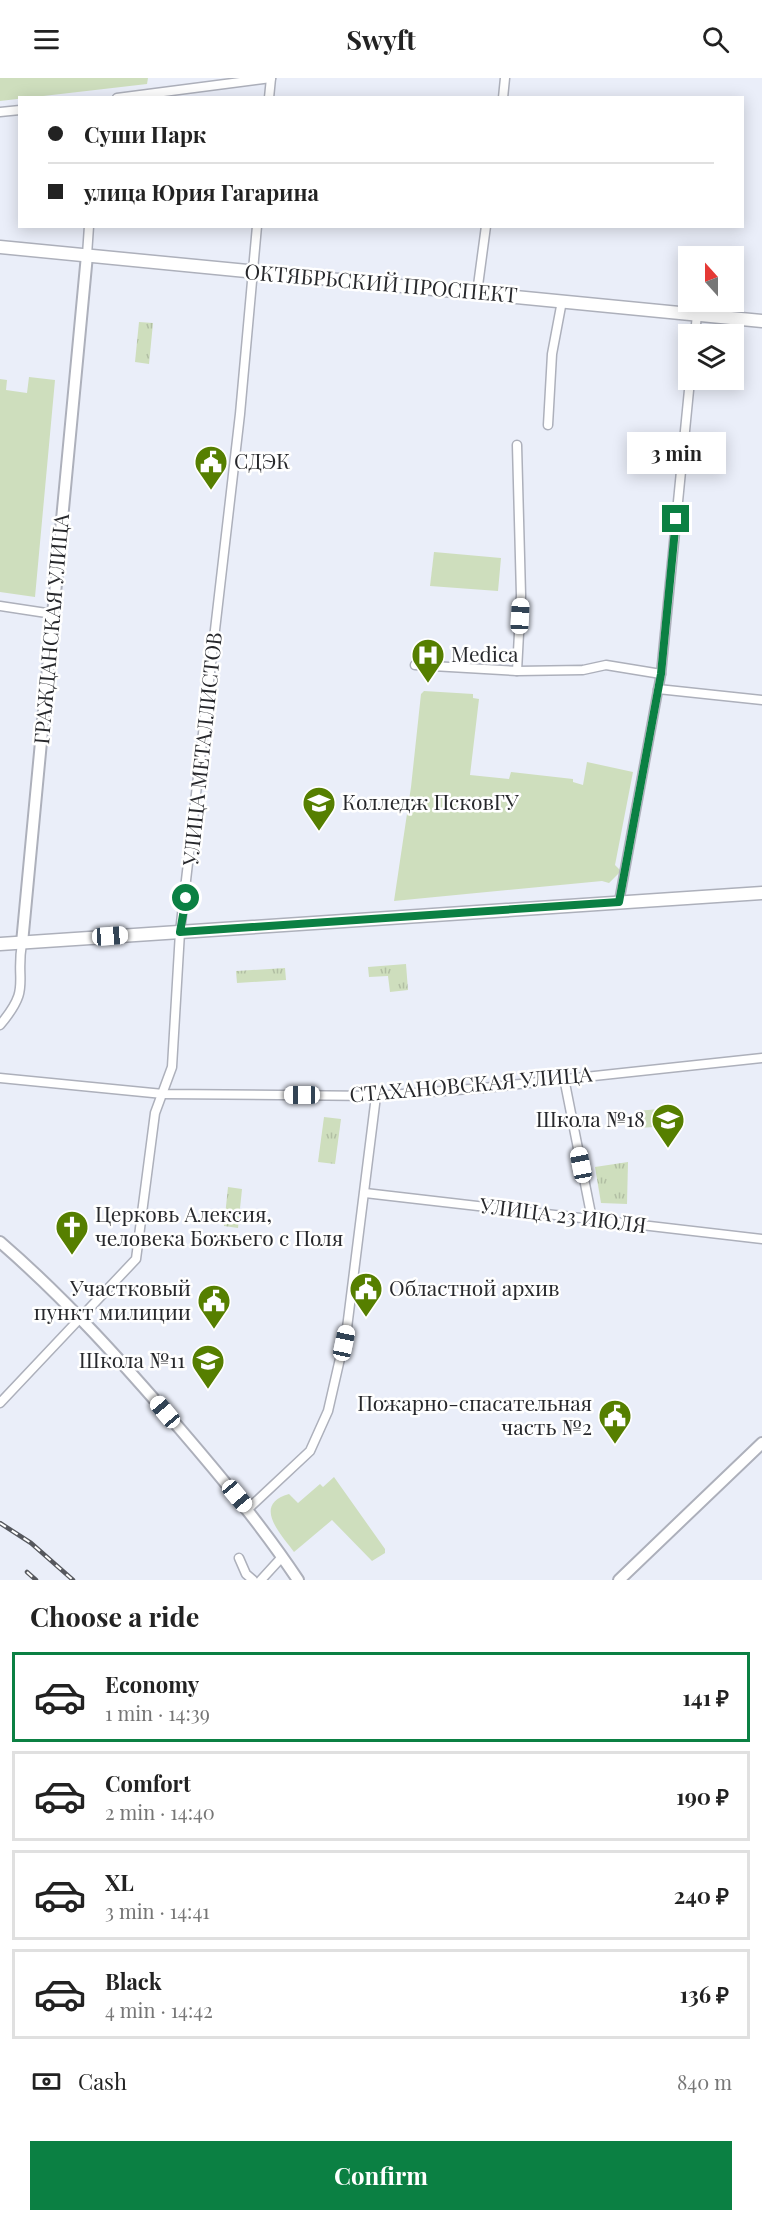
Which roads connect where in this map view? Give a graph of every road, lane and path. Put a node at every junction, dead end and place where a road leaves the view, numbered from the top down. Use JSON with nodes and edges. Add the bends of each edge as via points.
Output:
{"nodes":[{"id":1,"x":271,"y":78,"type":"edge"},
{"id":2,"x":505,"y":78,"type":"edge"},
{"id":3,"x":132,"y":96,"type":"edge"},
{"id":4,"x":269,"y":96,"type":"edge"},
{"id":5,"x":502,"y":96,"type":"edge"},
{"id":6,"x":18,"y":110,"type":"edge"},
{"id":7,"x":0,"y":112,"type":"edge"},
{"id":8,"x":89,"y":228,"type":"edge"},
{"id":9,"x":258,"y":228,"type":"edge"},
{"id":10,"x":486,"y":228,"type":"edge"},
{"id":11,"x":0,"y":248,"type":"edge"},
{"id":12,"x":87,"y":255,"type":"junction"},
{"id":13,"x":253,"y":272,"type":"junction"},
{"id":14,"x":477,"y":293,"type":"junction"},
{"id":15,"x":561,"y":302,"type":"junction"},
{"id":16,"x":697,"y":315,"type":"junction"},
{"id":17,"x":762,"y":321,"type":"edge"},
{"id":18,"x":696,"y":324,"type":"edge"},
{"id":19,"x":689,"y":390,"type":"edge"},
{"id":20,"x":548,"y":425,"type":"dead end"},
{"id":21,"x":517,"y":445,"type":"dead end"},
{"id":22,"x":0,"y":606,"type":"edge"},
{"id":23,"x":53,"y":614,"type":"junction"},
{"id":24,"x":415,"y":665,"type":"dead end"},
{"id":25,"x":517,"y":671,"type":"junction"},
{"id":26,"x":661,"y":674,"type":"junction"},
{"id":27,"x":658,"y":689,"type":"junction"},
{"id":28,"x":762,"y":700,"type":"edge"},
{"id":29,"x":762,"y":893,"type":"edge"},
{"id":30,"x":619,"y":902,"type":"junction"},
{"id":31,"x":180,"y":932,"type":"junction"},
{"id":32,"x":22,"y":943,"type":"junction"},
{"id":33,"x":0,"y":944,"type":"edge"},
{"id":34,"x":0,"y":1025,"type":"edge"},
{"id":35,"x":762,"y":1058,"type":"edge"},
{"id":36,"x":0,"y":1078,"type":"edge"},
{"id":37,"x":564,"y":1078,"type":"junction"},
{"id":38,"x":164,"y":1094,"type":"junction"},
{"id":39,"x":376,"y":1096,"type":"junction"},
{"id":40,"x":365,"y":1193,"type":"junction"},
{"id":41,"x":592,"y":1219,"type":"junction"},
{"id":42,"x":762,"y":1239,"type":"edge"},
{"id":43,"x":0,"y":1242,"type":"edge"},
{"id":44,"x":81,"y":1317,"type":"junction"},
{"id":45,"x":0,"y":1403,"type":"edge"},
{"id":46,"x":762,"y":1443,"type":"edge"},
{"id":47,"x":248,"y":1509,"type":"junction"},
{"id":48,"x":282,"y":1557,"type":"junction"},
{"id":49,"x":239,"y":1558,"type":"dead end"},
{"id":50,"x":253,"y":1580,"type":"edge"},
{"id":51,"x":261,"y":1580,"type":"edge"},
{"id":52,"x":298,"y":1580,"type":"edge"},
{"id":53,"x":619,"y":1580,"type":"edge"}],
"edges":[{"from":1,"to":3,"type":"street"},
{"from":1,"to":4,"type":"street"},
{"from":2,"to":5,"type":"street"},
{"from":6,"to":7,"type":"street"},
{"from":8,"to":12,"type":"street","name":"ГРАЖДАНСКАЯ УЛИЦА"},
{"from":9,"to":13,"type":"street","name":"УЛИЦА МЕТАЛЛИСТОВ"},
{"from":10,"to":14,"type":"street"},
{"from":11,"to":12,"type":"main road","name":"ОКТЯБРЬСКИЙ ПРОСПЕКТ"},
{"from":12,"to":13,"type":"main road","name":"ОКТЯБРЬСКИЙ ПРОСПЕКТ"},
{"from":12,"to":23,"type":"street","name":"ГРАЖДАНСКАЯ УЛИЦА"},
{"from":13,"to":14,"type":"main road","name":"ОКТЯБРЬСКИЙ ПРОСПЕКТ"},
{"from":13,"to":31,"type":"street","name":"УЛИЦА МЕТАЛЛИСТОВ"},
{"from":14,"to":15,"type":"main road","name":"ОКТЯБРЬСКИЙ ПРОСПЕКТ"},
{"from":15,"to":16,"type":"main road","name":"ОКТЯБРЬСКИЙ ПРОСПЕКТ"},
{"from":15,"to":20,"type":"street","via":[[552,354]]},
{"from":16,"to":17,"type":"main road","name":"ОКТЯБРЬСКИЙ ПРОСПЕКТ"},
{"from":16,"to":18,"type":"street"},
{"from":19,"to":26,"type":"street"},
{"from":21,"to":25,"type":"street","via":[[521,595]]},
{"from":22,"to":23,"type":"street"},
{"from":23,"to":32,"type":"street","name":"ГРАЖДАНСКАЯ УЛИЦА"},
{"from":24,"to":25,"type":"street"},
{"from":25,"to":26,"type":"street","via":[[583,670],[606,665]]},
{"from":26,"to":27,"type":"street"},
{"from":27,"to":28,"type":"street"},
{"from":27,"to":30,"type":"street"},
{"from":29,"to":30,"type":"main road"},
{"from":30,"to":31,"type":"main road"},
{"from":31,"to":32,"type":"main road"},
{"from":31,"to":38,"type":"street","name":"УЛИЦА МЕТАЛЛИСТОВ","via":[[172,1067]]},
{"from":32,"to":33,"type":"main road"},
{"from":32,"to":34,"type":"street","name":"ГРАЖДАНСКАЯ УЛИЦА","via":[[22,991]]},
{"from":35,"to":37,"type":"street","name":"СТАХАНОВСКАЯ УЛИЦА"},
{"from":36,"to":38,"type":"street","name":"СТАХАНОВСКАЯ УЛИЦА"},
{"from":37,"to":39,"type":"street","name":"СТАХАНОВСКАЯ УЛИЦА"},
{"from":37,"to":41,"type":"street"},
{"from":38,"to":39,"type":"street","name":"СТАХАНОВСКАЯ УЛИЦА"},
{"from":38,"to":44,"type":"street","name":"УЛИЦА МЕТАЛЛИСТОВ","via":[[155,1113],[136,1258]]},
{"from":39,"to":40,"type":"street"},
{"from":40,"to":41,"type":"street","name":"УЛИЦА 23 ИЮЛЯ"},
{"from":40,"to":47,"type":"street","via":[[347,1328],[328,1411],[310,1451]]},
{"from":41,"to":42,"type":"street","name":"УЛИЦА 23 ИЮЛЯ"},
{"from":43,"to":44,"type":"street"},
{"from":44,"to":45,"type":"street","name":"УЛИЦА МЕТАЛЛИСТОВ"},
{"from":44,"to":47,"type":"street"},
{"from":46,"to":53,"type":"street"},
{"from":47,"to":48,"type":"street"},
{"from":48,"to":51,"type":"street"},
{"from":48,"to":52,"type":"street"},
{"from":49,"to":50,"type":"street"}]}
